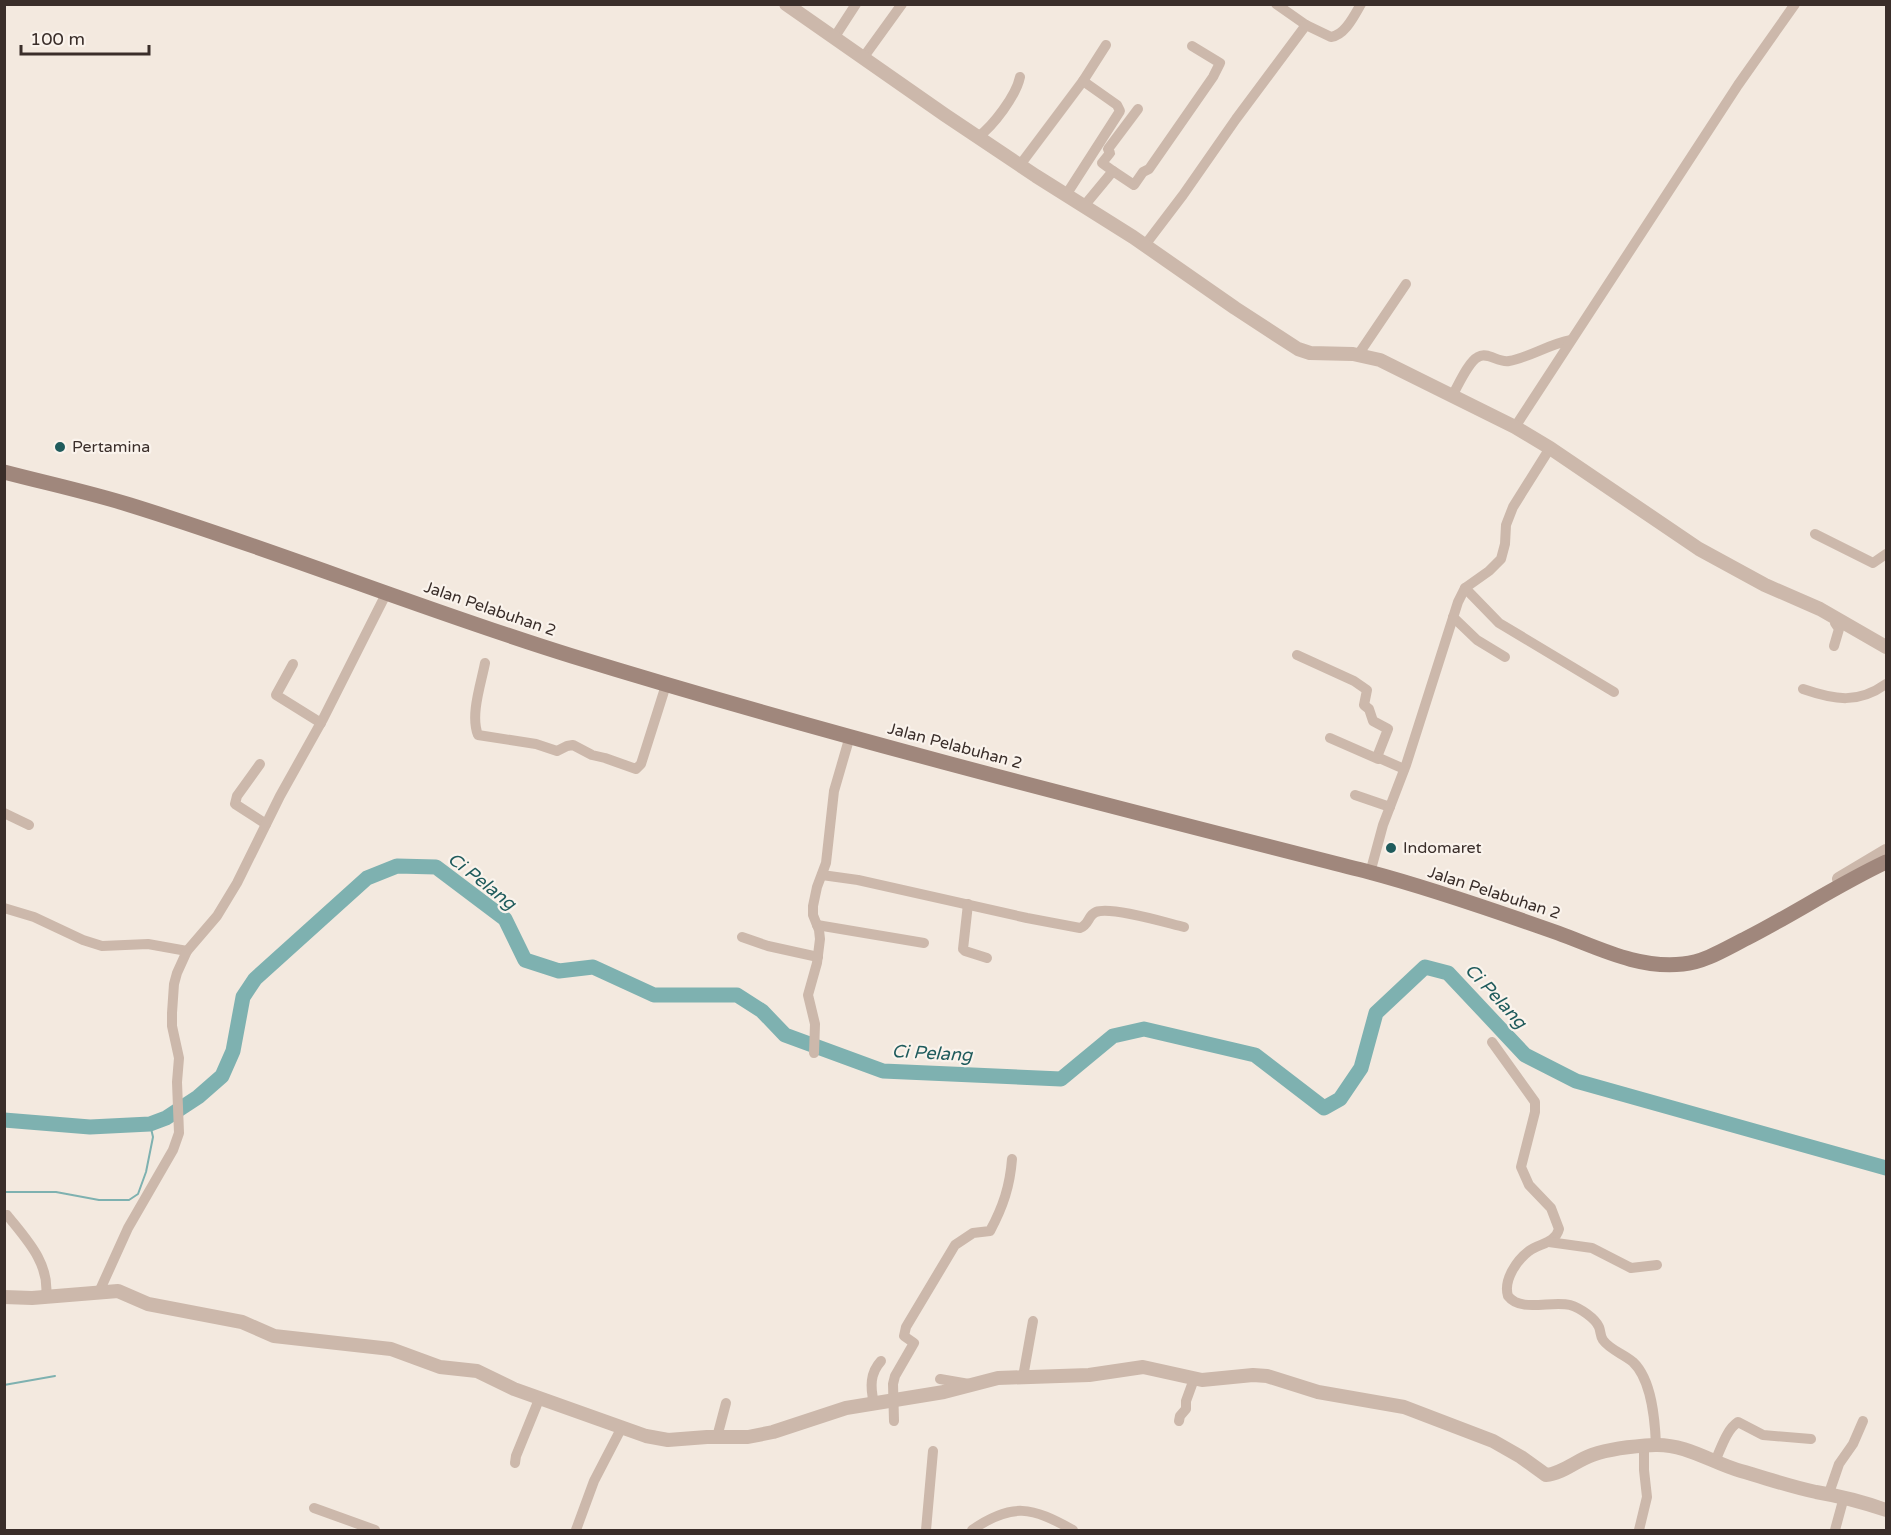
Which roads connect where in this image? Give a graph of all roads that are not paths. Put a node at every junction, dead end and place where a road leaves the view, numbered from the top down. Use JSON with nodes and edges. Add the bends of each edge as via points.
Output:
{"nodes":[{"id":1,"x":786,"y":4,"type":"edge"},
{"id":2,"x":856,"y":4,"type":"edge"},
{"id":3,"x":902,"y":4,"type":"edge"},
{"id":4,"x":1276,"y":4,"type":"edge"},
{"id":5,"x":1361,"y":4,"type":"edge"},
{"id":6,"x":1795,"y":4,"type":"edge"},
{"id":7,"x":1306,"y":25,"type":"junction"},
{"id":8,"x":834,"y":38,"type":"junction"},
{"id":9,"x":1106,"y":45,"type":"dead end"},
{"id":10,"x":1192,"y":46,"type":"dead end"},
{"id":11,"x":863,"y":58,"type":"junction"},
{"id":12,"x":1020,"y":77,"type":"dead end"},
{"id":13,"x":1083,"y":81,"type":"junction"},
{"id":14,"x":1138,"y":109,"type":"dead end"},
{"id":15,"x":978,"y":137,"type":"junction"},
{"id":16,"x":1020,"y":165,"type":"junction"},
{"id":17,"x":1113,"y":171,"type":"junction"},
{"id":18,"x":1066,"y":195,"type":"junction"},
{"id":19,"x":1084,"y":206,"type":"junction"},
{"id":20,"x":1145,"y":245,"type":"junction"},
{"id":21,"x":1406,"y":284,"type":"dead end"},
{"id":22,"x":1571,"y":340,"type":"junction"},
{"id":23,"x":1358,"y":355,"type":"junction"},
{"id":24,"x":1452,"y":396,"type":"junction"},
{"id":25,"x":1515,"y":427,"type":"junction"},
{"id":26,"x":1550,"y":448,"type":"junction"},
{"id":27,"x":4,"y":472,"type":"edge"},
{"id":28,"x":1815,"y":534,"type":"dead end"},
{"id":29,"x":1887,"y":554,"type":"edge"},
{"id":30,"x":1465,"y":588,"type":"junction"},
{"id":31,"x":387,"y":592,"type":"junction"},
{"id":32,"x":1453,"y":617,"type":"junction"},
{"id":33,"x":1836,"y":618,"type":"junction"},
{"id":34,"x":1834,"y":646,"type":"dead end"},
{"id":35,"x":1887,"y":647,"type":"edge"},
{"id":36,"x":1297,"y":655,"type":"dead end"},
{"id":37,"x":1505,"y":657,"type":"dead end"},
{"id":38,"x":485,"y":663,"type":"dead end"},
{"id":39,"x":293,"y":664,"type":"dead end"},
{"id":40,"x":1887,"y":684,"type":"edge"},
{"id":41,"x":666,"y":685,"type":"junction"},
{"id":42,"x":1803,"y":689,"type":"dead end"},
{"id":43,"x":1614,"y":692,"type":"dead end"},
{"id":44,"x":321,"y":723,"type":"junction"},
{"id":45,"x":850,"y":736,"type":"junction"},
{"id":46,"x":1330,"y":738,"type":"dead end"},
{"id":47,"x":1378,"y":759,"type":"junction"},
{"id":48,"x":260,"y":764,"type":"dead end"},
{"id":49,"x":1404,"y":770,"type":"junction"},
{"id":50,"x":1355,"y":795,"type":"dead end"},
{"id":51,"x":1390,"y":807,"type":"junction"},
{"id":52,"x":4,"y":813,"type":"edge"},
{"id":53,"x":266,"y":824,"type":"junction"},
{"id":54,"x":28,"y":825,"type":"dead end"},
{"id":55,"x":1887,"y":851,"type":"edge"},
{"id":56,"x":1887,"y":862,"type":"edge"},
{"id":57,"x":1370,"y":873,"type":"junction"},
{"id":58,"x":822,"y":875,"type":"junction"},
{"id":59,"x":968,"y":904,"type":"junction"},
{"id":60,"x":4,"y":908,"type":"edge"},
{"id":61,"x":1792,"y":915,"type":"junction"},
{"id":62,"x":817,"y":925,"type":"junction"},
{"id":63,"x":1184,"y":927,"type":"dead end"},
{"id":64,"x":742,"y":937,"type":"dead end"},
{"id":65,"x":924,"y":943,"type":"dead end"},
{"id":66,"x":187,"y":951,"type":"junction"},
{"id":67,"x":818,"y":957,"type":"junction"},
{"id":68,"x":987,"y":958,"type":"dead end"},
{"id":69,"x":1491,"y":1042,"type":"dead end"},
{"id":70,"x":814,"y":1053,"type":"dead end"},
{"id":71,"x":1012,"y":1159,"type":"dead end"},
{"id":72,"x":7,"y":1215,"type":"dead end"},
{"id":73,"x":1549,"y":1242,"type":"junction"},
{"id":74,"x":1657,"y":1265,"type":"dead end"},
{"id":75,"x":99,"y":1292,"type":"junction"},
{"id":76,"x":46,"y":1296,"type":"junction"},
{"id":77,"x":4,"y":1297,"type":"edge"},
{"id":78,"x":1033,"y":1321,"type":"dead end"},
{"id":79,"x":881,"y":1361,"type":"dead end"},
{"id":80,"x":1023,"y":1377,"type":"junction"},
{"id":81,"x":940,"y":1379,"type":"dead end"},
{"id":82,"x":1194,"y":1379,"type":"junction"},
{"id":83,"x":972,"y":1385,"type":"junction"},
{"id":84,"x":540,"y":1398,"type":"junction"},
{"id":85,"x":894,"y":1400,"type":"junction"},
{"id":86,"x":726,"y":1403,"type":"dead end"},
{"id":87,"x":874,"y":1403,"type":"junction"},
{"id":88,"x":1863,"y":1420,"type":"dead end"},
{"id":89,"x":894,"y":1421,"type":"dead end"},
{"id":90,"x":1179,"y":1421,"type":"dead end"},
{"id":91,"x":622,"y":1427,"type":"junction"},
{"id":92,"x":717,"y":1437,"type":"junction"},
{"id":93,"x":1811,"y":1439,"type":"dead end"},
{"id":94,"x":1650,"y":1446,"type":"junction"},
{"id":95,"x":933,"y":1451,"type":"dead end"},
{"id":96,"x":1715,"y":1461,"type":"junction"},
{"id":97,"x":515,"y":1463,"type":"dead end"},
{"id":98,"x":1829,"y":1493,"type":"junction"},
{"id":99,"x":1844,"y":1497,"type":"junction"},
{"id":100,"x":314,"y":1508,"type":"dead end"},
{"id":101,"x":1887,"y":1510,"type":"edge"},
{"id":102,"x":375,"y":1530,"type":"edge"},
{"id":103,"x":576,"y":1530,"type":"edge"},
{"id":104,"x":926,"y":1530,"type":"edge"},
{"id":105,"x":972,"y":1530,"type":"edge"},
{"id":106,"x":1073,"y":1530,"type":"edge"},
{"id":107,"x":1639,"y":1530,"type":"edge"},
{"id":108,"x":1835,"y":1530,"type":"edge"}],
"edges":[{"from":1,"to":8,"type":"street"},
{"from":2,"to":8,"type":"street"},
{"from":3,"to":11,"type":"street"},
{"from":4,"to":7,"type":"street"},
{"from":5,"to":7,"type":"street","via":[[1335,37]]},
{"from":6,"to":22,"type":"street"},
{"from":7,"to":20,"type":"street"},
{"from":8,"to":11,"type":"street"},
{"from":9,"to":13,"type":"street"},
{"from":10,"to":17,"type":"street","via":[[1220,63],[1213,77],[1134,185]]},
{"from":11,"to":15,"type":"street"},
{"from":12,"to":15,"type":"street","via":[[1016,90],[992,125]]},
{"from":13,"to":16,"type":"street"},
{"from":13,"to":18,"type":"street","via":[[1120,111]]},
{"from":14,"to":17,"type":"street","via":[[1102,163]]},
{"from":15,"to":16,"type":"street"},
{"from":16,"to":18,"type":"street"},
{"from":17,"to":19,"type":"street"},
{"from":18,"to":19,"type":"street"},
{"from":19,"to":20,"type":"street"},
{"from":20,"to":23,"type":"street","via":[[1298,349]]},
{"from":21,"to":23,"type":"street"},
{"from":22,"to":24,"type":"street","via":[[1509,361],[1479,356]]},
{"from":22,"to":25,"type":"street"},
{"from":23,"to":24,"type":"street","via":[[1380,360]]},
{"from":24,"to":25,"type":"street"},
{"from":25,"to":26,"type":"street"},
{"from":26,"to":30,"type":"street","via":[[1513,507],[1501,559]]},
{"from":26,"to":33,"type":"street","via":[[1699,549]]},
{"from":27,"to":31,"type":"main road","name":"Jalan Pelabuhan 2","via":[[135,506]]},
{"from":28,"to":29,"type":"street","via":[[1873,563]]},
{"from":30,"to":32,"type":"street"},
{"from":30,"to":43,"type":"street","via":[[1499,623]]},
{"from":31,"to":41,"type":"main road","name":"Jalan Pelabuhan 2","via":[[526,642]]},
{"from":31,"to":44,"type":"street"},
{"from":32,"to":37,"type":"street","via":[[1477,640]]},
{"from":32,"to":49,"type":"street"},
{"from":33,"to":34,"type":"street","via":[[1839,629]]},
{"from":33,"to":35,"type":"street"},
{"from":36,"to":47,"type":"street","via":[[1367,690],[1364,705],[1373,721],[1388,729]]},
{"from":38,"to":41,"type":"street","via":[[477,702],[477,735],[557,751],[573,745],[636,769],[645,754]]},
{"from":39,"to":44,"type":"street","via":[[276,695]]},
{"from":40,"to":42,"type":"street","via":[[1863,697],[1832,696]]},
{"from":41,"to":45,"type":"main road","name":"Jalan Pelabuhan 2"},
{"from":44,"to":53,"type":"street"},
{"from":45,"to":57,"type":"main road","name":"Jalan Pelabuhan 2"},
{"from":45,"to":58,"type":"street","via":[[831,801]]},
{"from":46,"to":47,"type":"street"},
{"from":47,"to":49,"type":"street"},
{"from":48,"to":53,"type":"street","via":[[235,804]]},
{"from":49,"to":51,"type":"street"},
{"from":50,"to":51,"type":"street"},
{"from":51,"to":57,"type":"street"},
{"from":52,"to":54,"type":"street"},
{"from":53,"to":66,"type":"street","via":[[225,906]]},
{"from":55,"to":61,"type":"street","via":[[1804,898]]},
{"from":56,"to":61,"type":"main road","name":"Jalan Pelabuhan 2"},
{"from":57,"to":61,"type":"main road","name":"Jalan Pelabuhan 2","via":[[1653,964],[1695,962]]},
{"from":58,"to":59,"type":"street"},
{"from":58,"to":62,"type":"street","via":[[813,906]]},
{"from":59,"to":63,"type":"street","via":[[1080,927],[1100,911]]},
{"from":59,"to":68,"type":"street","via":[[963,949]]},
{"from":60,"to":66,"type":"street","via":[[102,946],[148,944]]},
{"from":62,"to":65,"type":"street"},
{"from":62,"to":67,"type":"street"},
{"from":64,"to":67,"type":"street"},
{"from":66,"to":75,"type":"street","via":[[177,973],[172,1000],[172,1026],[179,1058],[179,1133]]},
{"from":67,"to":70,"type":"street","via":[[808,995],[815,1024]]},
{"from":69,"to":73,"type":"street","via":[[1535,1101],[1521,1167],[1529,1185],[1555,1215],[1558,1233]]},
{"from":71,"to":85,"type":"street","via":[[1003,1206],[990,1230],[973,1233],[955,1245],[906,1328],[904,1336],[914,1343],[895,1376]]},
{"from":72,"to":76,"type":"street","via":[[44,1270]]},
{"from":73,"to":74,"type":"street","via":[[1592,1248],[1636,1269]]},
{"from":73,"to":94,"type":"street","via":[[1528,1251],[1516,1266],[1507,1282],[1508,1296],[1519,1304],[1569,1305],[1594,1320],[1604,1342],[1639,1370],[1654,1415]]},
{"from":75,"to":76,"type":"street"},
{"from":75,"to":84,"type":"street","via":[[117,1291],[148,1304],[242,1322],[280,1337],[398,1351],[440,1367],[477,1371]]},
{"from":76,"to":77,"type":"street"},
{"from":78,"to":80,"type":"street"},
{"from":79,"to":87,"type":"street","via":[[871,1383]]},
{"from":80,"to":82,"type":"street","via":[[1089,1375],[1143,1367]]},
{"from":80,"to":83,"type":"street"},
{"from":81,"to":83,"type":"street"},
{"from":82,"to":90,"type":"street"},
{"from":82,"to":94,"type":"street","via":[[1262,1375],[1318,1392],[1404,1407],[1493,1441],[1546,1475],[1613,1449]]},
{"from":83,"to":85,"type":"street"},
{"from":84,"to":91,"type":"street"},
{"from":84,"to":97,"type":"street"},
{"from":85,"to":87,"type":"street"},
{"from":85,"to":89,"type":"street"},
{"from":86,"to":92,"type":"street"},
{"from":87,"to":92,"type":"street","via":[[834,1410],[767,1434]]},
{"from":88,"to":98,"type":"street","via":[[1839,1464]]},
{"from":91,"to":92,"type":"street","via":[[662,1439]]},
{"from":91,"to":103,"type":"street","via":[[594,1481]]},
{"from":93,"to":96,"type":"street","via":[[1763,1435],[1738,1422]]},
{"from":94,"to":96,"type":"street","via":[[1689,1450]]},
{"from":94,"to":107,"type":"street","via":[[1644,1470],[1647,1497]]},
{"from":95,"to":104,"type":"street"},
{"from":96,"to":98,"type":"street","via":[[1788,1485]]},
{"from":98,"to":99,"type":"street"},
{"from":99,"to":101,"type":"street"},
{"from":99,"to":108,"type":"street"},
{"from":100,"to":102,"type":"street"},
{"from":105,"to":106,"type":"street","via":[[999,1514],[1020,1510],[1043,1515]]}]}
